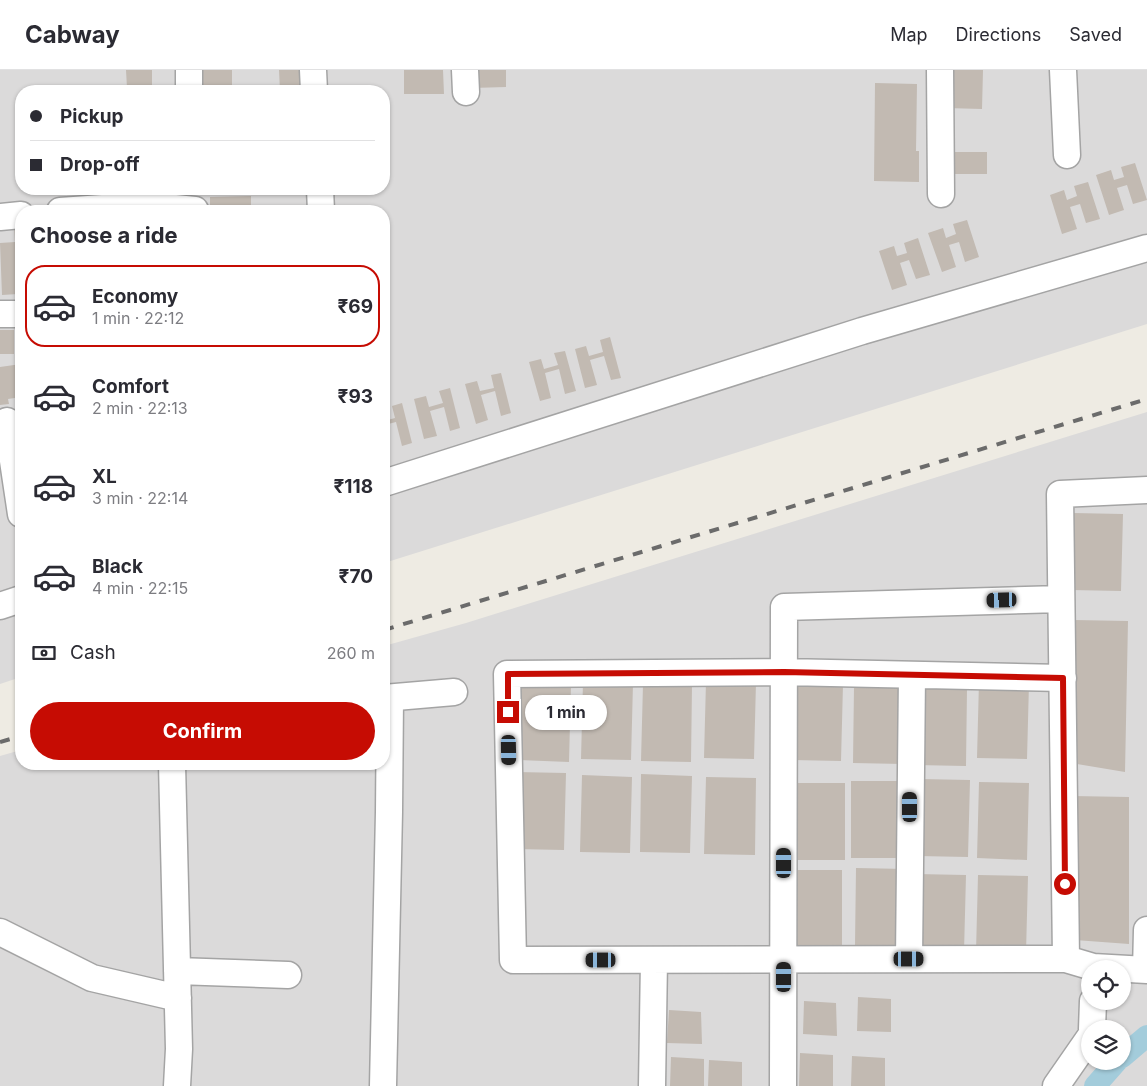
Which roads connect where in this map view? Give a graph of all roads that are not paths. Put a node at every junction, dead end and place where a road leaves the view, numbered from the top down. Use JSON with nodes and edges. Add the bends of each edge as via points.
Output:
{"nodes":[{"id":1,"x":188,"y":70,"type":"edge"},
{"id":2,"x":313,"y":70,"type":"edge"},
{"id":3,"x":940,"y":70,"type":"edge"},
{"id":4,"x":1063,"y":70,"type":"edge"},
{"id":5,"x":189,"y":85,"type":"edge"},
{"id":6,"x":314,"y":85,"type":"edge"},
{"id":7,"x":1067,"y":155,"type":"dead end"},
{"id":8,"x":941,"y":194,"type":"dead end"},
{"id":9,"x":195,"y":203,"type":"edge"},
{"id":10,"x":145,"y":205,"type":"edge"},
{"id":11,"x":15,"y":216,"type":"edge"},
{"id":12,"x":0,"y":217,"type":"edge"},
{"id":13,"x":1147,"y":248,"type":"edge"},
{"id":14,"x":0,"y":314,"type":"edge"},
{"id":15,"x":15,"y":314,"type":"edge"},
{"id":16,"x":9,"y":420,"type":"edge"},
{"id":17,"x":15,"y":467,"type":"edge"},
{"id":18,"x":390,"y":481,"type":"edge"},
{"id":19,"x":1147,"y":490,"type":"edge"},
{"id":20,"x":1061,"y":599,"type":"junction"},
{"id":21,"x":15,"y":601,"type":"edge"},
{"id":22,"x":0,"y":606,"type":"edge"},
{"id":23,"x":784,"y":672,"type":"junction"},
{"id":24,"x":912,"y":675,"type":"junction"},
{"id":25,"x":1063,"y":678,"type":"junction"},
{"id":26,"x":454,"y":692,"type":"dead end"},
{"id":27,"x":390,"y":698,"type":"edge"},
{"id":28,"x":172,"y":770,"type":"edge"},
{"id":29,"x":389,"y":770,"type":"edge"},
{"id":30,"x":1147,"y":930,"type":"edge"},
{"id":31,"x":0,"y":932,"type":"edge"},
{"id":32,"x":784,"y":959,"type":"junction"},
{"id":33,"x":909,"y":959,"type":"junction"},
{"id":34,"x":1066,"y":959,"type":"junction"},
{"id":35,"x":654,"y":960,"type":"junction"},
{"id":36,"x":1081,"y":964,"type":"edge"},
{"id":37,"x":1131,"y":969,"type":"edge"},
{"id":38,"x":1147,"y":970,"type":"edge"},
{"id":39,"x":177,"y":971,"type":"junction"},
{"id":40,"x":288,"y":975,"type":"dead end"},
{"id":41,"x":178,"y":998,"type":"junction"},
{"id":42,"x":1081,"y":1050,"type":"edge"},
{"id":43,"x":177,"y":1086,"type":"edge"},
{"id":44,"x":383,"y":1086,"type":"edge"},
{"id":45,"x":652,"y":1086,"type":"edge"},
{"id":46,"x":783,"y":1086,"type":"edge"},
{"id":47,"x":1056,"y":1086,"type":"edge"}],
"edges":[{"from":1,"to":5,"type":"street"},
{"from":2,"to":6,"type":"street"},
{"from":3,"to":8,"type":"street"},
{"from":4,"to":7,"type":"street"},
{"from":9,"to":10,"type":"street"},
{"from":11,"to":12,"type":"street"},
{"from":13,"to":18,"type":"street","via":[[853,334]]},
{"from":14,"to":15,"type":"street"},
{"from":16,"to":17,"type":"street"},
{"from":19,"to":20,"type":"street","via":[[1060,494]]},
{"from":20,"to":23,"type":"street","via":[[784,607]]},
{"from":20,"to":25,"type":"street"},
{"from":21,"to":22,"type":"street"},
{"from":23,"to":24,"type":"street"},
{"from":23,"to":32,"type":"street"},
{"from":23,"to":35,"type":"street","via":[[508,674],[513,960]]},
{"from":24,"to":25,"type":"street"},
{"from":24,"to":33,"type":"street"},
{"from":25,"to":34,"type":"street"},
{"from":26,"to":27,"type":"street"},
{"from":28,"to":39,"type":"street"},
{"from":29,"to":44,"type":"street"},
{"from":30,"to":38,"type":"street"},
{"from":31,"to":41,"type":"street","via":[[92,978]]},
{"from":32,"to":33,"type":"street"},
{"from":32,"to":35,"type":"street"},
{"from":32,"to":46,"type":"street"},
{"from":33,"to":34,"type":"street"},
{"from":34,"to":36,"type":"street"},
{"from":35,"to":45,"type":"street"},
{"from":37,"to":38,"type":"street"},
{"from":39,"to":40,"type":"street"},
{"from":39,"to":41,"type":"street"},
{"from":41,"to":43,"type":"street"},
{"from":42,"to":47,"type":"street"}]}
